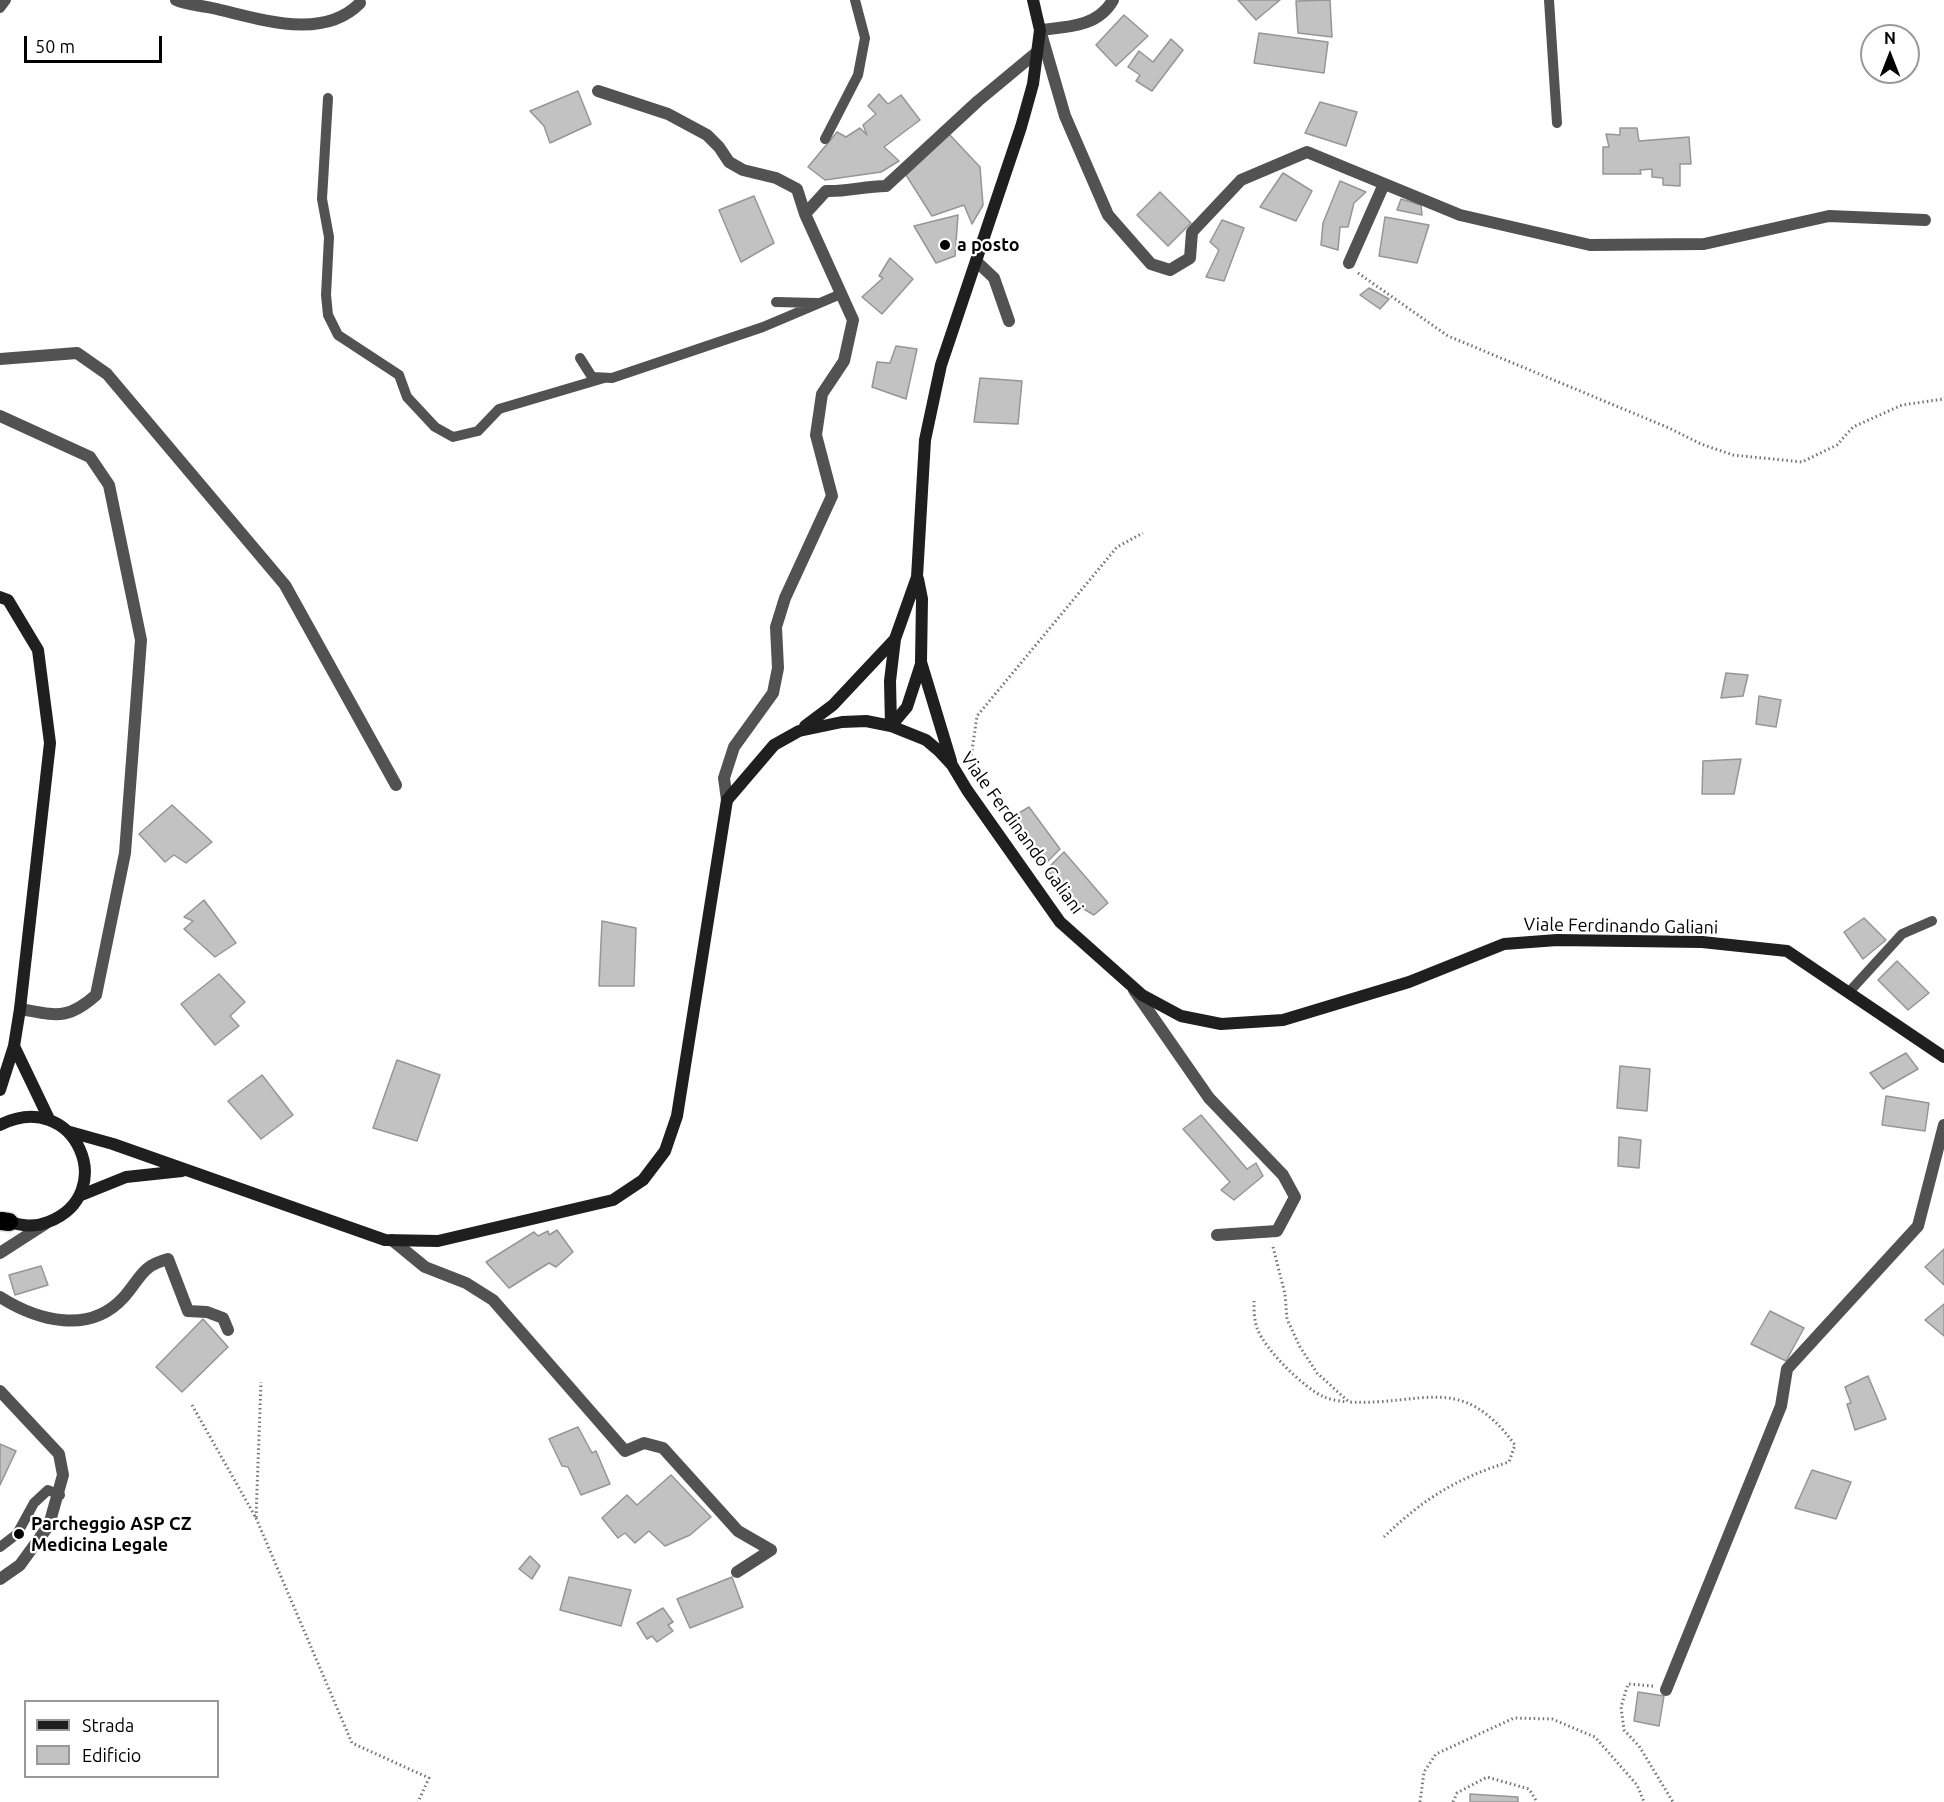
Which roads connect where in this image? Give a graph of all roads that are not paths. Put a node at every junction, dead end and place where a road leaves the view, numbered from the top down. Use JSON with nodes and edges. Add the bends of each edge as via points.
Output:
{"nodes":[{"id":1,"x":6,"y":0,"type":"edge"},
{"id":2,"x":176,"y":0,"type":"edge"},
{"id":3,"x":855,"y":0,"type":"edge"},
{"id":4,"x":1033,"y":0,"type":"edge"},
{"id":5,"x":1113,"y":0,"type":"edge"},
{"id":6,"x":1549,"y":0,"type":"edge"},
{"id":7,"x":360,"y":3,"type":"dead end"},
{"id":8,"x":0,"y":8,"type":"edge"},
{"id":9,"x":1040,"y":30,"type":"junction"},
{"id":10,"x":1037,"y":52,"type":"junction"},
{"id":11,"x":598,"y":92,"type":"dead end"},
{"id":12,"x":328,"y":98,"type":"dead end"},
{"id":13,"x":1557,"y":123,"type":"dead end"},
{"id":14,"x":825,"y":138,"type":"dead end"},
{"id":15,"x":1384,"y":184,"type":"junction"},
{"id":16,"x":805,"y":214,"type":"junction"},
{"id":17,"x":1926,"y":220,"type":"dead end"},
{"id":18,"x":975,"y":261,"type":"junction"},
{"id":19,"x":1349,"y":263,"type":"road end"},
{"id":20,"x":841,"y":294,"type":"junction"},
{"id":21,"x":776,"y":302,"type":"dead end"},
{"id":22,"x":820,"y":303,"type":"junction"},
{"id":23,"x":1009,"y":321,"type":"dead end"},
{"id":24,"x":580,"y":358,"type":"dead end"},
{"id":25,"x":0,"y":359,"type":"edge"},
{"id":26,"x":604,"y":378,"type":"junction"},
{"id":27,"x":0,"y":416,"type":"edge"},
{"id":28,"x":917,"y":577,"type":"junction"},
{"id":29,"x":0,"y":597,"type":"edge"},
{"id":30,"x":895,"y":639,"type":"junction"},
{"id":31,"x":921,"y":662,"type":"junction"},
{"id":32,"x":891,"y":726,"type":"junction"},
{"id":33,"x":799,"y":731,"type":"junction"},
{"id":34,"x":952,"y":765,"type":"junction"},
{"id":35,"x":396,"y":785,"type":"dead end"},
{"id":36,"x":727,"y":800,"type":"junction"},
{"id":37,"x":1932,"y":921,"type":"dead end"},
{"id":38,"x":1130,"y":984,"type":"junction"},
{"id":39,"x":1849,"y":992,"type":"junction"},
{"id":40,"x":20,"y":1009,"type":"junction"},
{"id":41,"x":14,"y":1046,"type":"junction"},
{"id":42,"x":1944,"y":1057,"type":"edge"},
{"id":43,"x":0,"y":1090,"type":"edge"},
{"id":44,"x":49,"y":1119,"type":"junction"},
{"id":45,"x":0,"y":1125,"type":"edge"},
{"id":46,"x":1944,"y":1125,"type":"edge"},
{"id":47,"x":69,"y":1132,"type":"junction"},
{"id":48,"x":186,"y":1171,"type":"junction"},
{"id":49,"x":79,"y":1196,"type":"junction"},
{"id":50,"x":3,"y":1220,"type":"edge"},
{"id":51,"x":45,"y":1224,"type":"junction"},
{"id":52,"x":1217,"y":1235,"type":"dead end"},
{"id":53,"x":392,"y":1240,"type":"junction"},
{"id":54,"x":0,"y":1253,"type":"edge"},
{"id":55,"x":0,"y":1297,"type":"edge"},
{"id":56,"x":228,"y":1330,"type":"dead end"},
{"id":57,"x":0,"y":1391,"type":"edge"},
{"id":58,"x":60,"y":1494,"type":"junction"},
{"id":59,"x":0,"y":1547,"type":"edge"},
{"id":60,"x":737,"y":1572,"type":"dead end"},
{"id":61,"x":0,"y":1579,"type":"edge"},
{"id":62,"x":1666,"y":1690,"type":"road end"}],
"edges":[{"from":1,"to":8,"type":"lane"},
{"from":2,"to":7,"type":"street","via":[[286,24],[332,20],[348,15]]},
{"from":3,"to":14,"type":"lane","via":[[865,38],[858,75]]},
{"from":4,"to":9,"type":"main road"},
{"from":5,"to":9,"type":"street","via":[[1105,12],[1085,23]]},
{"from":6,"to":13,"type":"lane"},
{"from":9,"to":10,"type":"main road"},
{"from":9,"to":15,"type":"street","via":[[1065,116],[1108,214],[1151,264],[1170,270],[1190,258],[1192,232],[1241,180],[1307,152]]},
{"from":10,"to":16,"type":"street","via":[[886,186],[826,191]]},
{"from":10,"to":18,"type":"main road","via":[[1021,127]]},
{"from":11,"to":16,"type":"street","via":[[668,114],[707,135],[729,162],[797,189]]},
{"from":12,"to":26,"type":"lane","via":[[322,171],[328,237],[326,295],[328,315],[338,335],[399,375],[407,397],[435,427],[453,437],[478,431],[499,409]]},
{"from":15,"to":17,"type":"street","via":[[1460,215],[1590,245],[1704,244],[1829,216]]},
{"from":15,"to":19,"type":"street"},
{"from":16,"to":20,"type":"street"},
{"from":18,"to":23,"type":"street","via":[[994,278]]},
{"from":18,"to":28,"type":"main road","via":[[941,365],[925,440]]},
{"from":20,"to":22,"type":"lane"},
{"from":20,"to":36,"type":"street","via":[[853,320],[844,361],[822,394],[816,435],[832,496],[785,598],[776,627],[778,668],[773,693],[734,747],[724,778]]},
{"from":21,"to":22,"type":"lane"},
{"from":22,"to":26,"type":"lane","via":[[699,350]]},
{"from":24,"to":26,"type":"lane","via":[[592,377]]},
{"from":25,"to":35,"type":"street","via":[[77,353],[107,374],[285,585]]},
{"from":27,"to":40,"type":"street","via":[[90,457],[109,485],[141,640],[126,852],[96,995],[79,1010],[61,1017]]},
{"from":28,"to":30,"type":"main road"},
{"from":28,"to":31,"type":"main road","via":[[922,599]]},
{"from":29,"to":40,"type":"main road","via":[[8,600],[38,650],[50,743]]},
{"from":30,"to":32,"type":"main road","via":[[890,681]]},
{"from":30,"to":33,"type":"main road","via":[[833,705]]},
{"from":31,"to":32,"type":"main road","via":[[910,701]]},
{"from":31,"to":34,"type":"main road"},
{"from":32,"to":33,"type":"main road","name":"Viale Ferdinando Galiani","via":[[842,722]]},
{"from":32,"to":34,"type":"main road","name":"Viale Ferdinando Galiani","via":[[926,740]]},
{"from":33,"to":36,"type":"main road","name":"Viale Ferdinando Galiani","via":[[774,746]]},
{"from":34,"to":38,"type":"main road","name":"Viale Ferdinando Galiani","via":[[1060,922]]},
{"from":36,"to":53,"type":"main road","via":[[677,1116],[665,1151],[649,1173],[613,1200],[438,1241]]},
{"from":37,"to":39,"type":"lane","via":[[1902,934]]},
{"from":38,"to":39,"type":"main road","name":"Viale Ferdinando Galiani","via":[[1181,1016],[1221,1024],[1283,1020],[1409,982],[1504,944],[1557,940],[1702,942],[1787,951]]},
{"from":38,"to":52,"type":"street","via":[[1209,1098],[1283,1175],[1295,1197],[1277,1231]]},
{"from":39,"to":42,"type":"main road","name":"Viale Ferdinando Galiani"},
{"from":40,"to":41,"type":"main road"},
{"from":41,"to":43,"type":"main road"},
{"from":41,"to":44,"type":"main road"},
{"from":44,"to":45,"type":"main road","via":[[14,1118]]},
{"from":44,"to":47,"type":"main road"},
{"from":46,"to":62,"type":"street","via":[[1918,1226],[1787,1369],[1781,1406]]},
{"from":47,"to":48,"type":"main road","via":[[114,1143]]},
{"from":47,"to":49,"type":"main road","via":[[80,1146],[85,1163],[85,1180]]},
{"from":48,"to":49,"type":"main road","via":[[126,1177]]},
{"from":48,"to":53,"type":"main road"},
{"from":49,"to":51,"type":"main road","via":[[64,1213]]},
{"from":50,"to":51,"type":"main road","via":[[30,1226]]},
{"from":51,"to":54,"type":"street"},
{"from":53,"to":60,"type":"street","via":[[425,1267],[466,1283],[493,1300],[625,1451],[644,1443],[663,1448],[738,1530],[771,1550]]},
{"from":55,"to":56,"type":"street","via":[[19,1309],[80,1322],[102,1316],[151,1264],[168,1259],[188,1311],[223,1318]]},
{"from":57,"to":58,"type":"street","via":[[59,1454],[63,1475]]},
{"from":58,"to":59,"type":"lane","via":[[48,1490],[34,1503],[17,1534]]},
{"from":58,"to":61,"type":"street","via":[[49,1525],[20,1565]]}]}
